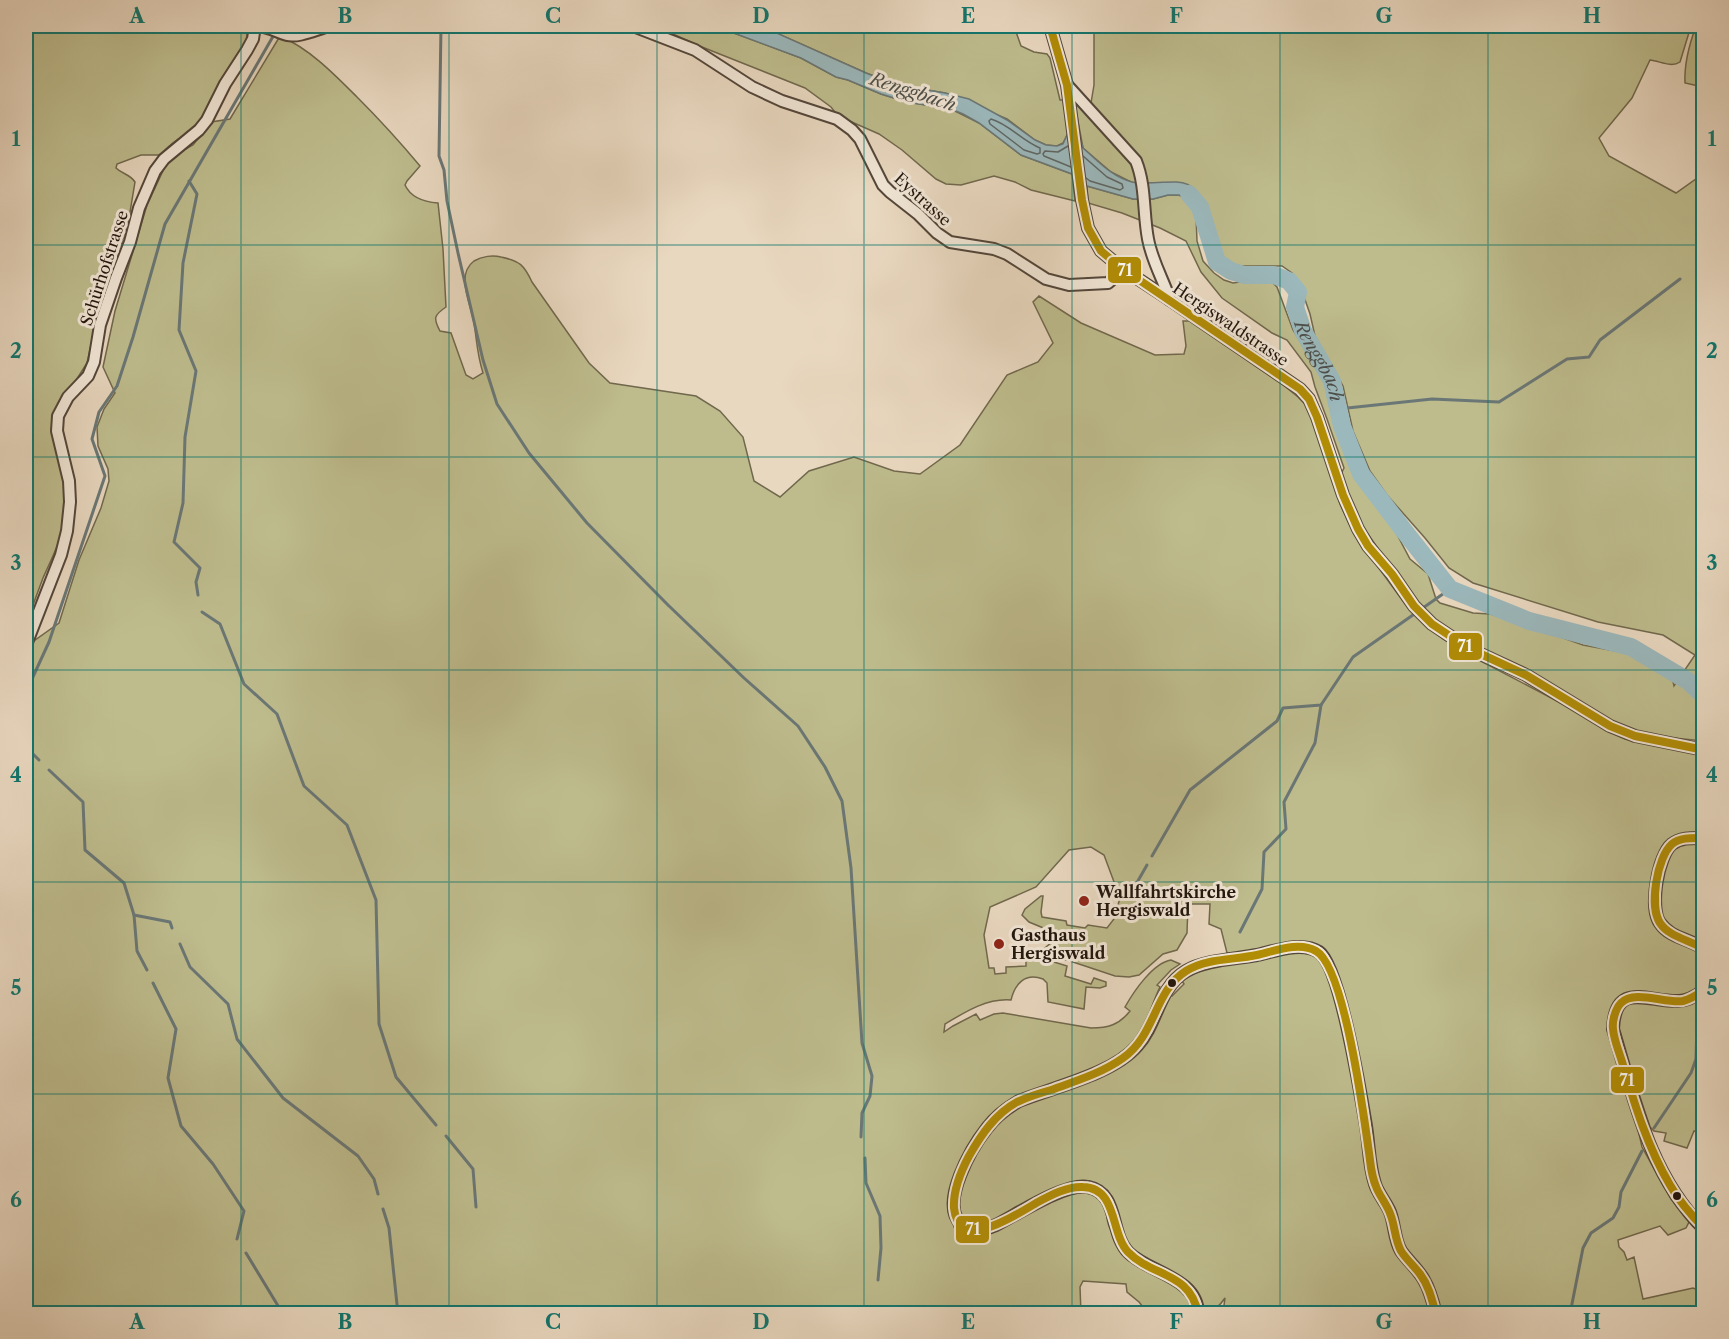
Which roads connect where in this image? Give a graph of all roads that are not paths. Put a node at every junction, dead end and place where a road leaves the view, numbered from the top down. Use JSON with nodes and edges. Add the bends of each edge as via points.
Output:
{"nodes":[{"id":1,"x":261,"y":26,"type":"edge"},
{"id":2,"x":330,"y":26,"type":"edge"},
{"id":3,"x":633,"y":26,"type":"edge"},
{"id":4,"x":1050,"y":26,"type":"edge"},
{"id":5,"x":1067,"y":85,"type":"junction"},
{"id":6,"x":1120,"y":267,"type":"junction"},
{"id":7,"x":1170,"y":300,"type":"junction"},
{"id":8,"x":26,"y":645,"type":"edge"},
{"id":9,"x":1704,"y":750,"type":"edge"},
{"id":10,"x":1704,"y":838,"type":"edge"},
{"id":11,"x":1704,"y":949,"type":"edge"},
{"id":12,"x":1704,"y":990,"type":"edge"},
{"id":13,"x":1704,"y":1229,"type":"edge"},
{"id":14,"x":1198,"y":1314,"type":"edge"},
{"id":15,"x":1436,"y":1314,"type":"edge"}],
"edges":[{"from":1,"to":2,"type":"street","via":[[294,36]]},
{"from":1,"to":8,"type":"street","name":"Schürhofstrasse","via":[[207,120],[155,171],[100,325],[91,369],[58,416],[57,431],[69,481],[67,531]]},
{"from":3,"to":6,"type":"street","name":"Eystrasse","via":[[695,50],[752,87],[837,120],[852,130],[860,138],[883,185],[950,242],[994,249],[1046,279],[1069,285],[1108,283]]},
{"from":4,"to":5,"type":"street","name":"Hergiswaldstrasse"},
{"from":5,"to":6,"type":"street","name":"Hergiswaldstrasse","via":[[1088,228],[1101,251]]},
{"from":5,"to":7,"type":"street","via":[[1136,161],[1141,174],[1147,237]]},
{"from":6,"to":7,"type":"street","name":"Hergiswaldstrasse"},
{"from":7,"to":9,"type":"street","name":"Hergiswaldstrasse","via":[[1309,399],[1358,529],[1414,606],[1432,624],[1610,726],[1635,736]]},
{"from":10,"to":11,"type":"street","via":[[1684,838],[1668,847],[1661,861],[1654,902],[1657,918],[1665,929]]},
{"from":12,"to":13,"type":"street","via":[[1680,1001],[1637,996],[1626,999],[1614,1017],[1613,1029],[1660,1169],[1675,1196]]},
{"from":14,"to":15,"type":"street","via":[[1196,1300],[1187,1288],[1140,1262],[1125,1249],[1108,1202],[1097,1190],[1084,1186],[1066,1188],[996,1225],[975,1231],[957,1220],[954,1192],[976,1144],[993,1120],[1019,1101],[1123,1060],[1141,1042],[1165,993],[1185,972],[1210,963],[1290,948],[1321,954],[1329,964],[1350,1038],[1374,1183],[1391,1216],[1398,1245],[1424,1279]]}]}
